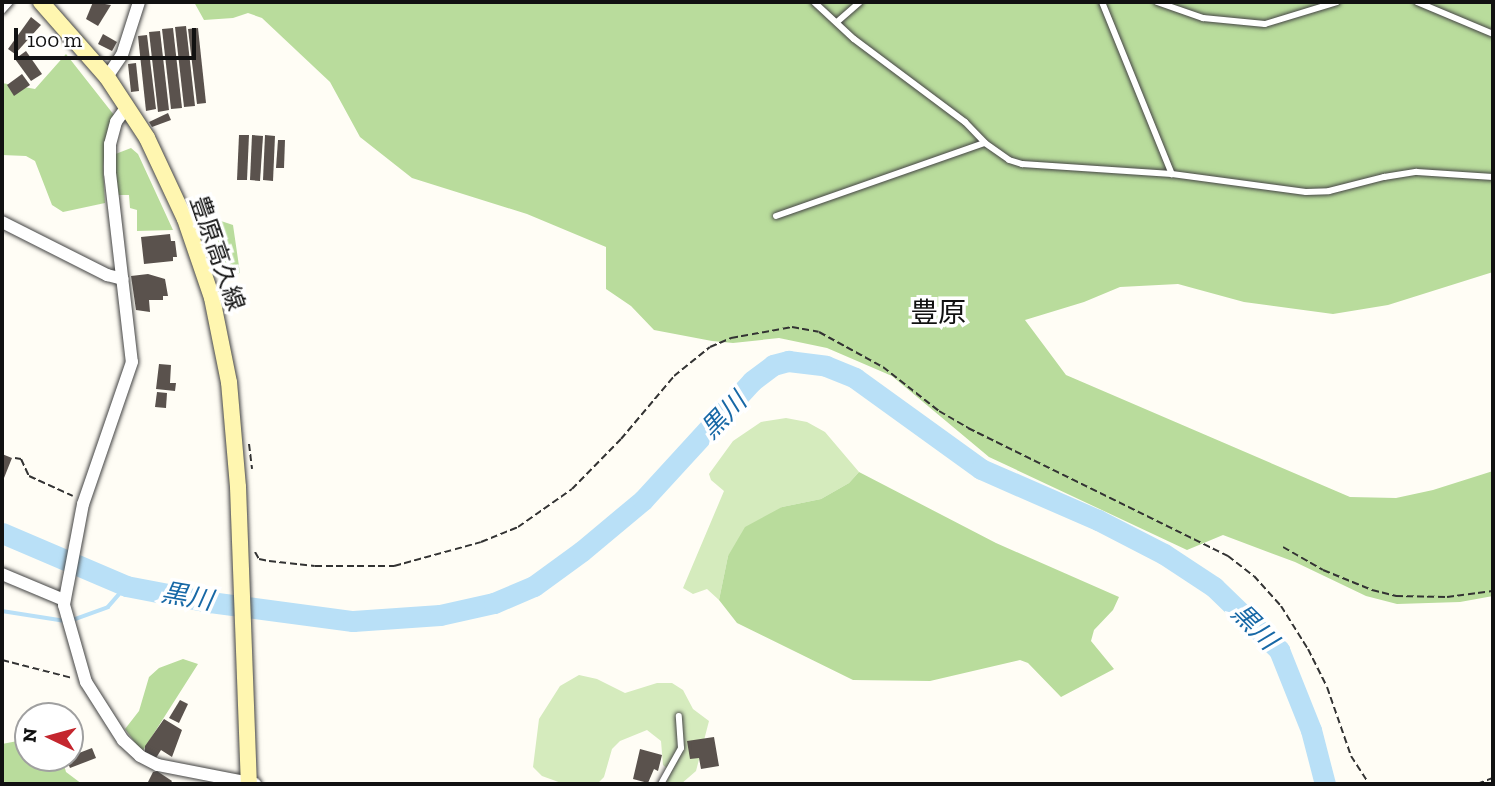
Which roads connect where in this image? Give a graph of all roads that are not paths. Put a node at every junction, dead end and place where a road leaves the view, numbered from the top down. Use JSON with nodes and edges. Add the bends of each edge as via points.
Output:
{"nodes":[{"id":1,"x":9,"y":2,"type":"edge"},
{"id":2,"x":41,"y":2,"type":"edge"},
{"id":3,"x":139,"y":2,"type":"edge"},
{"id":4,"x":814,"y":2,"type":"edge"},
{"id":5,"x":860,"y":2,"type":"edge"},
{"id":6,"x":1102,"y":2,"type":"edge"},
{"id":7,"x":1157,"y":2,"type":"edge"},
{"id":8,"x":1337,"y":2,"type":"edge"},
{"id":9,"x":1417,"y":2,"type":"edge"},
{"id":10,"x":2,"y":10,"type":"edge"},
{"id":11,"x":837,"y":22,"type":"junction"},
{"id":12,"x":1493,"y":34,"type":"edge"},
{"id":13,"x":107,"y":77,"type":"junction"},
{"id":14,"x":126,"y":108,"type":"junction"},
{"id":15,"x":985,"y":143,"type":"junction"},
{"id":16,"x":1172,"y":174,"type":"junction"},
{"id":17,"x":1493,"y":177,"type":"edge"},
{"id":18,"x":776,"y":216,"type":"dead end"},
{"id":19,"x":2,"y":222,"type":"edge"},
{"id":20,"x":123,"y":279,"type":"junction"},
{"id":21,"x":2,"y":574,"type":"edge"},
{"id":22,"x":64,"y":600,"type":"junction"},
{"id":23,"x":679,"y":716,"type":"dead end"},
{"id":24,"x":251,"y":784,"type":"edge"},
{"id":25,"x":661,"y":784,"type":"edge"}],
"edges":[{"from":1,"to":10,"type":"lane"},
{"from":2,"to":13,"type":"main road","name":"豊原高久線"},
{"from":3,"to":13,"type":"street","via":[[122,55]]},
{"from":4,"to":11,"type":"lane"},
{"from":5,"to":11,"type":"lane"},
{"from":6,"to":16,"type":"lane"},
{"from":7,"to":8,"type":"lane","via":[[1203,18],[1265,24]]},
{"from":9,"to":12,"type":"lane"},
{"from":11,"to":15,"type":"lane","via":[[965,121]]},
{"from":13,"to":14,"type":"main road","name":"豊原高久線"},
{"from":14,"to":20,"type":"street","via":[[116,122],[110,154],[111,200]]},
{"from":14,"to":24,"type":"main road","name":"豊原高久線","via":[[168,179],[201,259],[229,382]]},
{"from":15,"to":16,"type":"lane","via":[[1022,164]]},
{"from":15,"to":18,"type":"lane"},
{"from":16,"to":17,"type":"lane","via":[[1306,192],[1417,172]]},
{"from":19,"to":20,"type":"street"},
{"from":20,"to":22,"type":"street","via":[[132,362],[84,501]]},
{"from":21,"to":22,"type":"street"},
{"from":22,"to":24,"type":"street","via":[[86,682],[123,740],[158,765]]},
{"from":23,"to":25,"type":"lane","via":[[681,748]]}]}
